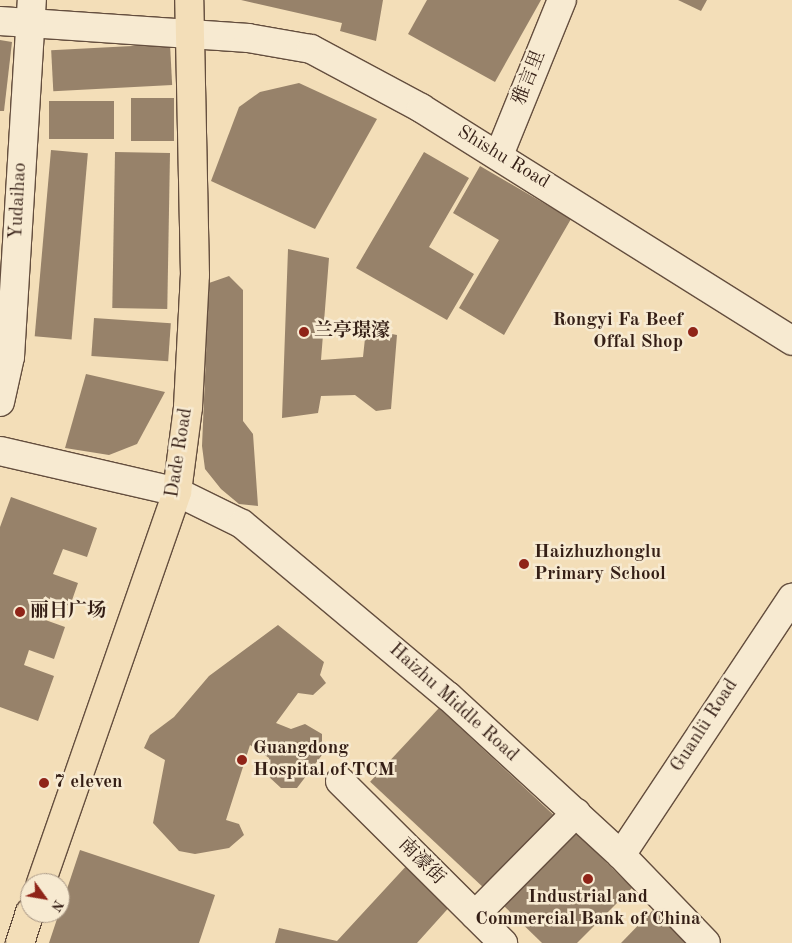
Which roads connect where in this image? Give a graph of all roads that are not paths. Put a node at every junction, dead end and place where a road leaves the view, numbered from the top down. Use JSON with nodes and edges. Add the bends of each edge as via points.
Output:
{"nodes":[{"id":1,"x":189,"y":0,"type":"edge"},
{"id":2,"x":562,"y":0,"type":"edge"},
{"id":3,"x":30,"y":12,"type":"edge"},
{"id":4,"x":0,"y":21,"type":"edge"},
{"id":5,"x":191,"y":35,"type":"junction"},
{"id":6,"x":499,"y":156,"type":"junction"},
{"id":7,"x":792,"y":341,"type":"edge"},
{"id":8,"x":0,"y":402,"type":"edge"},
{"id":9,"x":0,"y":450,"type":"edge"},
{"id":10,"x":178,"y":492,"type":"junction"},
{"id":11,"x":792,"y":598,"type":"edge"},
{"id":12,"x":340,"y":781,"type":"dead end"},
{"id":13,"x":576,"y":813,"type":"junction"},
{"id":14,"x":621,"y":855,"type":"junction"},
{"id":15,"x":45,"y":873,"type":"edge"},
{"id":16,"x":475,"y":915,"type":"junction"},
{"id":17,"x":27,"y":923,"type":"edge"},
{"id":18,"x":20,"y":943,"type":"edge"},
{"id":19,"x":503,"y":943,"type":"edge"},
{"id":20,"x":706,"y":943,"type":"edge"}],
"edges":[{"from":1,"to":5,"type":"main road","name":"Dade Road"},
{"from":2,"to":6,"type":"street","name":"雅言里"},
{"from":3,"to":4,"type":"street","name":"Shishu Road"},
{"from":3,"to":5,"type":"street","name":"Shishu Road"},
{"from":3,"to":8,"type":"street","name":"Yudaihao","via":[[10,357]]},
{"from":5,"to":6,"type":"street","name":"Shishu Road","via":[[248,38],[311,49]]},
{"from":5,"to":10,"type":"main road","name":"Dade Road","via":[[195,276],[188,407]]},
{"from":6,"to":7,"type":"street","name":"Shishu Road"},
{"from":9,"to":10,"type":"street","name":"Haizhu Middle Road"},
{"from":10,"to":13,"type":"street","name":"Haizhu Middle Road","via":[[242,524],[296,565]]},
{"from":10,"to":15,"type":"main road","name":"Dade Road"},
{"from":11,"to":14,"type":"street","name":"Guanlü Road"},
{"from":12,"to":16,"type":"street","name":"南濠街"},
{"from":13,"to":14,"type":"street","name":"Haizhu Middle Road"},
{"from":13,"to":16,"type":"street"},
{"from":14,"to":20,"type":"street","name":"Haizhu Middle Road"},
{"from":16,"to":19,"type":"street","name":"南濠街"},
{"from":17,"to":18,"type":"main road"}]}
